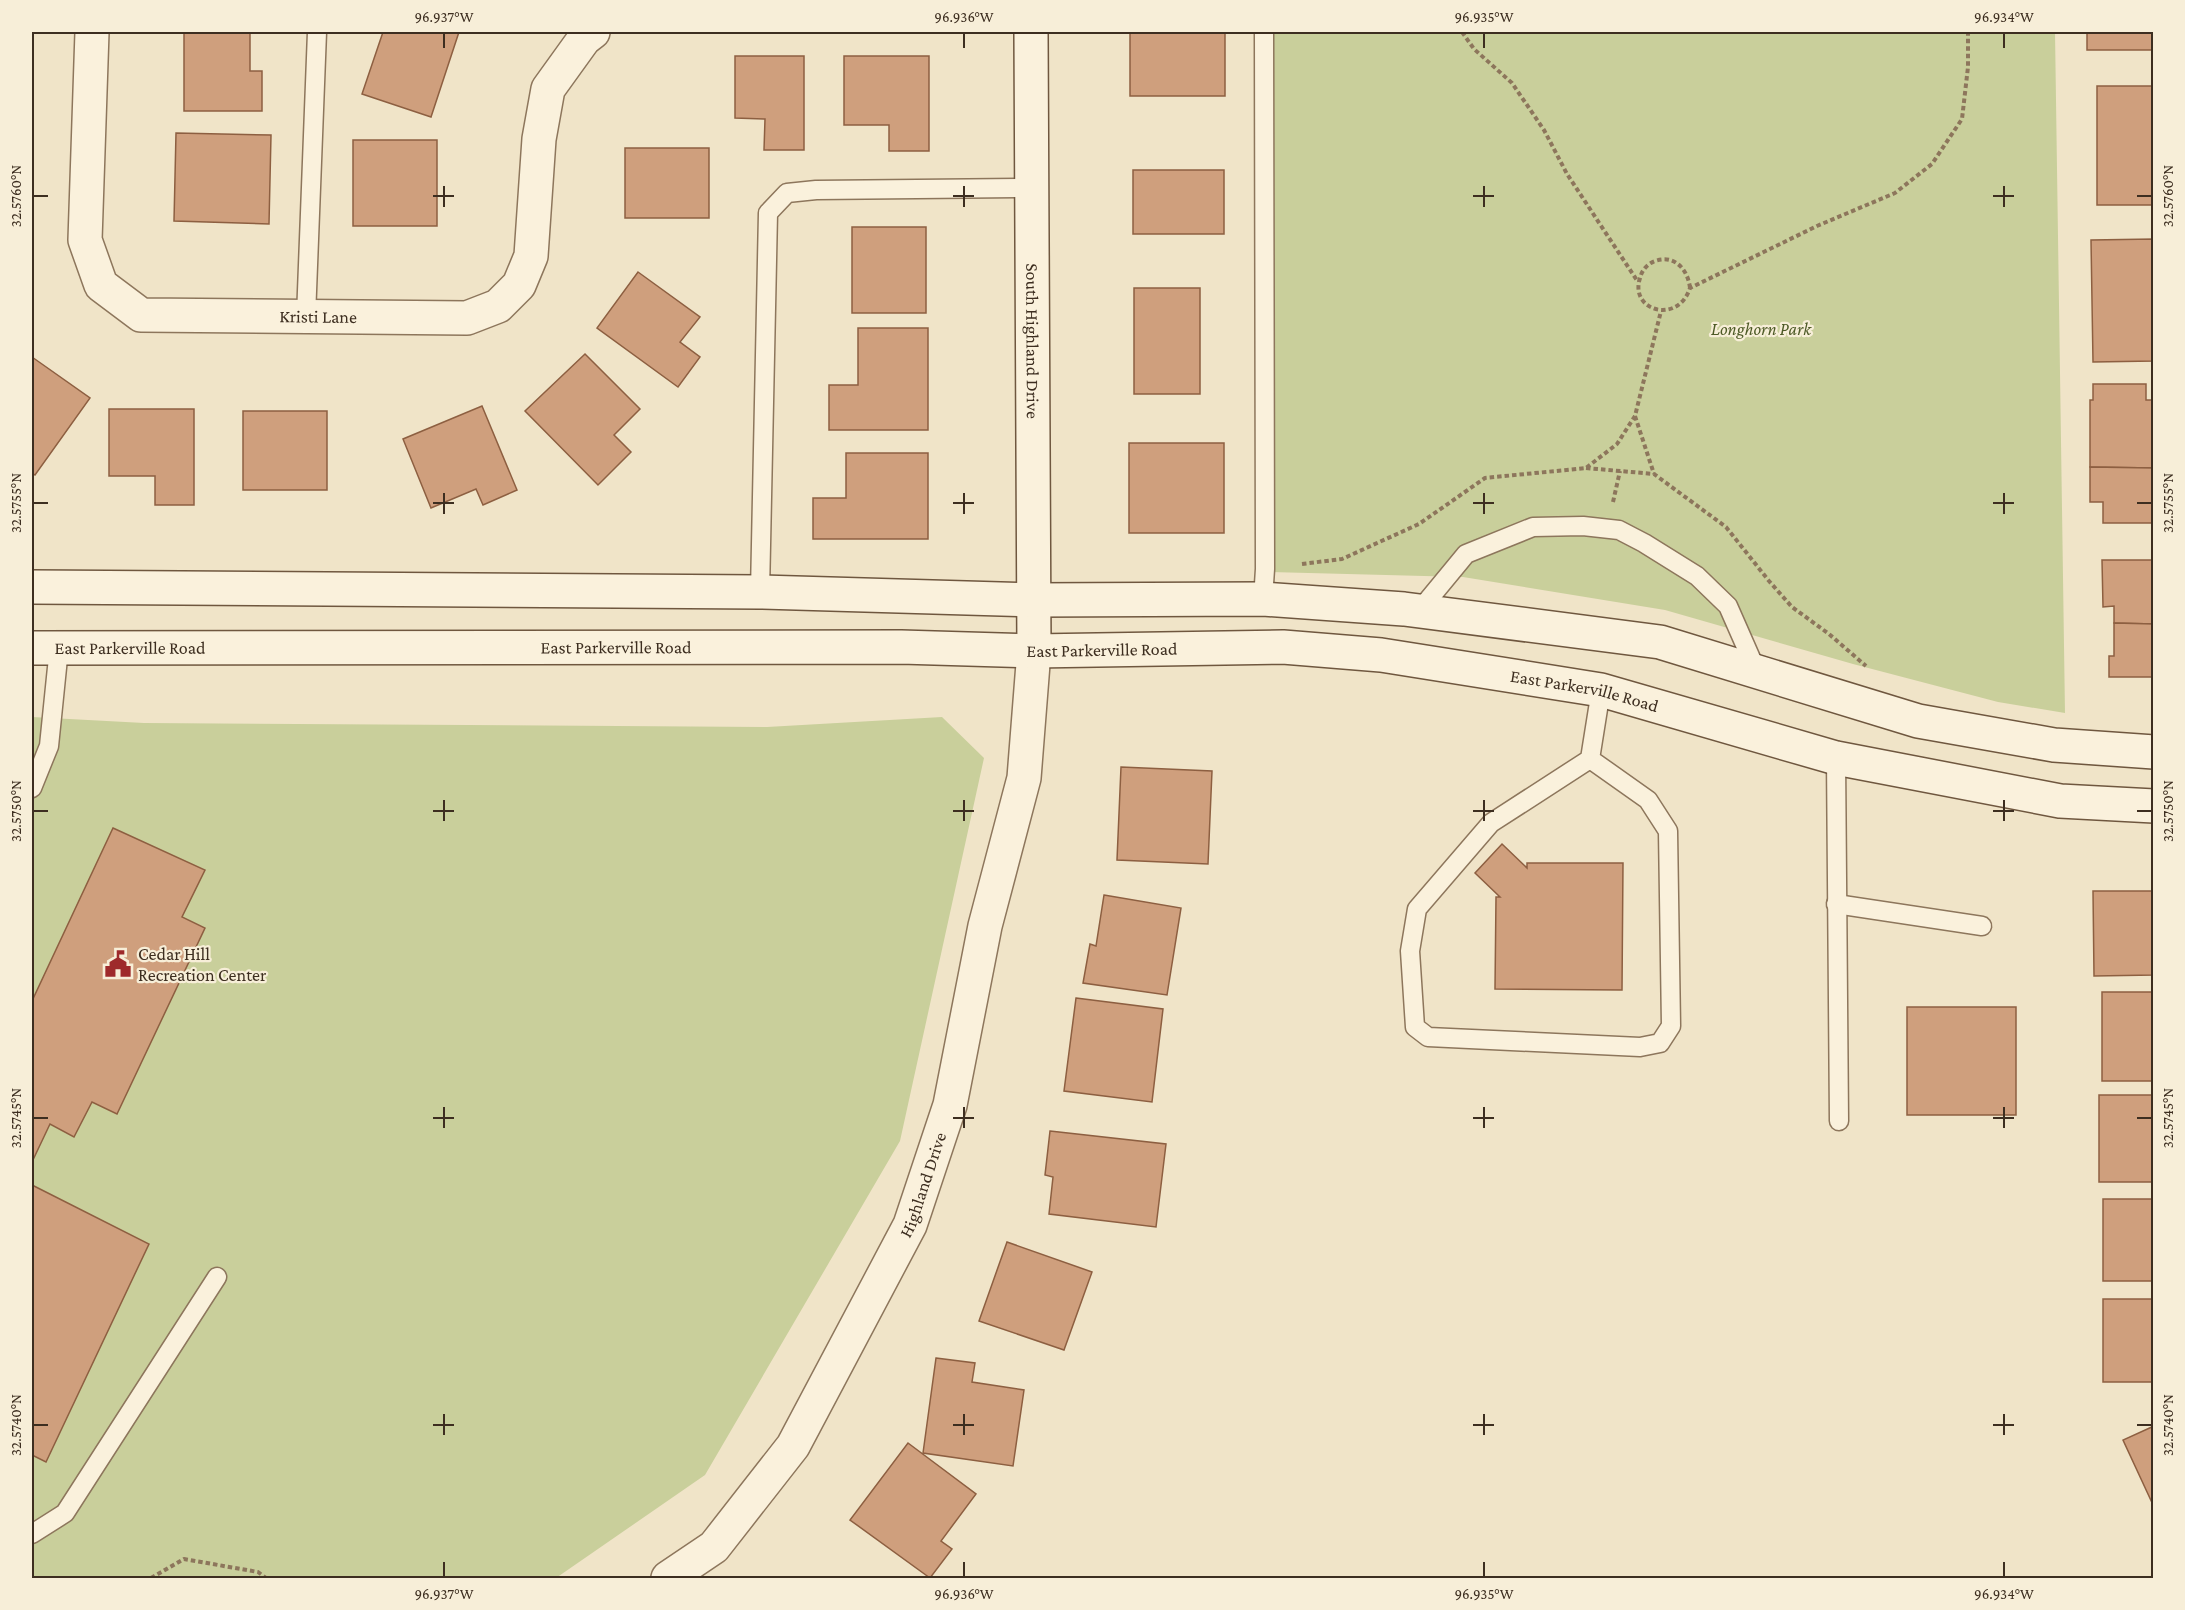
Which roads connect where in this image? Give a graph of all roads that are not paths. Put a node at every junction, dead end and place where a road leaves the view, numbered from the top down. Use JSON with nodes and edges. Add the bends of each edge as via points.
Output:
{"nodes":[{"id":1,"x":92,"y":32,"type":"edge"},
{"id":2,"x":317,"y":32,"type":"edge"},
{"id":3,"x":592,"y":32,"type":"edge"},
{"id":4,"x":1031,"y":32,"type":"edge"},
{"id":5,"x":1264,"y":32,"type":"edge"},
{"id":6,"x":1030,"y":188,"type":"junction"},
{"id":7,"x":306,"y":317,"type":"junction"},
{"id":8,"x":32,"y":587,"type":"edge"},
{"id":9,"x":760,"y":592,"type":"junction"},
{"id":10,"x":1263,"y":599,"type":"junction"},
{"id":11,"x":1035,"y":600,"type":"junction"},
{"id":12,"x":1419,"y":611,"type":"junction"},
{"id":13,"x":45,"y":648,"type":"edge"},
{"id":14,"x":1034,"y":651,"type":"junction"},
{"id":15,"x":1757,"y":672,"type":"junction"},
{"id":16,"x":1601,"y":690,"type":"junction"},
{"id":17,"x":2154,"y":752,"type":"edge"},
{"id":18,"x":1836,"y":758,"type":"junction"},
{"id":19,"x":1590,"y":759,"type":"junction"},
{"id":20,"x":32,"y":785,"type":"edge"},
{"id":21,"x":2154,"y":806,"type":"edge"},
{"id":22,"x":1836,"y":904,"type":"junction"},
{"id":23,"x":1982,"y":926,"type":"dead end"},
{"id":24,"x":1839,"y":1121,"type":"dead end"},
{"id":25,"x":217,"y":1277,"type":"dead end"},
{"id":26,"x":32,"y":1534,"type":"edge"},
{"id":27,"x":668,"y":1578,"type":"edge"}],
"edges":[{"from":1,"to":7,"type":"main road","name":"Kristi Lane","via":[[85,240],[101,285],[141,315]]},
{"from":2,"to":7,"type":"lane"},
{"from":3,"to":7,"type":"main road","name":"Kristi Lane","via":[[548,89],[539,138],[531,256],[519,285],[498,306],[467,318]]},
{"from":4,"to":6,"type":"main road","name":"South Highland Drive"},
{"from":5,"to":10,"type":"lane"},
{"from":6,"to":9,"type":"lane","via":[[816,190],[788,193],[768,213]]},
{"from":6,"to":11,"type":"main road","name":"South Highland Drive"},
{"from":8,"to":9,"type":"main road"},
{"from":9,"to":11,"type":"main road"},
{"from":10,"to":11,"type":"main road"},
{"from":10,"to":12,"type":"main road"},
{"from":11,"to":14,"type":"main road","name":"South Highland Drive"},
{"from":12,"to":15,"type":"main road","via":[[1660,642]]},
{"from":12,"to":15,"type":"lane","via":[[1466,554],[1475,550],[1533,527],[1619,530],[1697,576],[1728,606]]},
{"from":13,"to":14,"type":"main road","name":"East Parkerville Road","via":[[901,647]]},
{"from":13,"to":20,"type":"lane","via":[[49,746]]},
{"from":14,"to":16,"type":"main road","name":"East Parkerville Road","via":[[1283,647],[1381,655]]},
{"from":14,"to":27,"type":"main road","name":"Highland Drive","via":[[1024,778],[985,926],[950,1105],[910,1225],[793,1446],[714,1547]]},
{"from":15,"to":17,"type":"main road","via":[[1918,721],[2054,745]]},
{"from":16,"to":18,"type":"main road","name":"East Parkerville Road"},
{"from":16,"to":19,"type":"lane"},
{"from":18,"to":21,"type":"main road","name":"East Parkerville Road","via":[[2060,801]]},
{"from":18,"to":22,"type":"lane"},
{"from":19,"to":19,"type":"lane","via":[[1491,823],[1417,909],[1410,951],[1415,1027],[1428,1037],[1640,1047],[1660,1043],[1671,1026],[1668,831],[1648,800]]},
{"from":22,"to":23,"type":"lane"},
{"from":22,"to":24,"type":"lane"},
{"from":25,"to":26,"type":"lane","via":[[64,1513]]}]}
